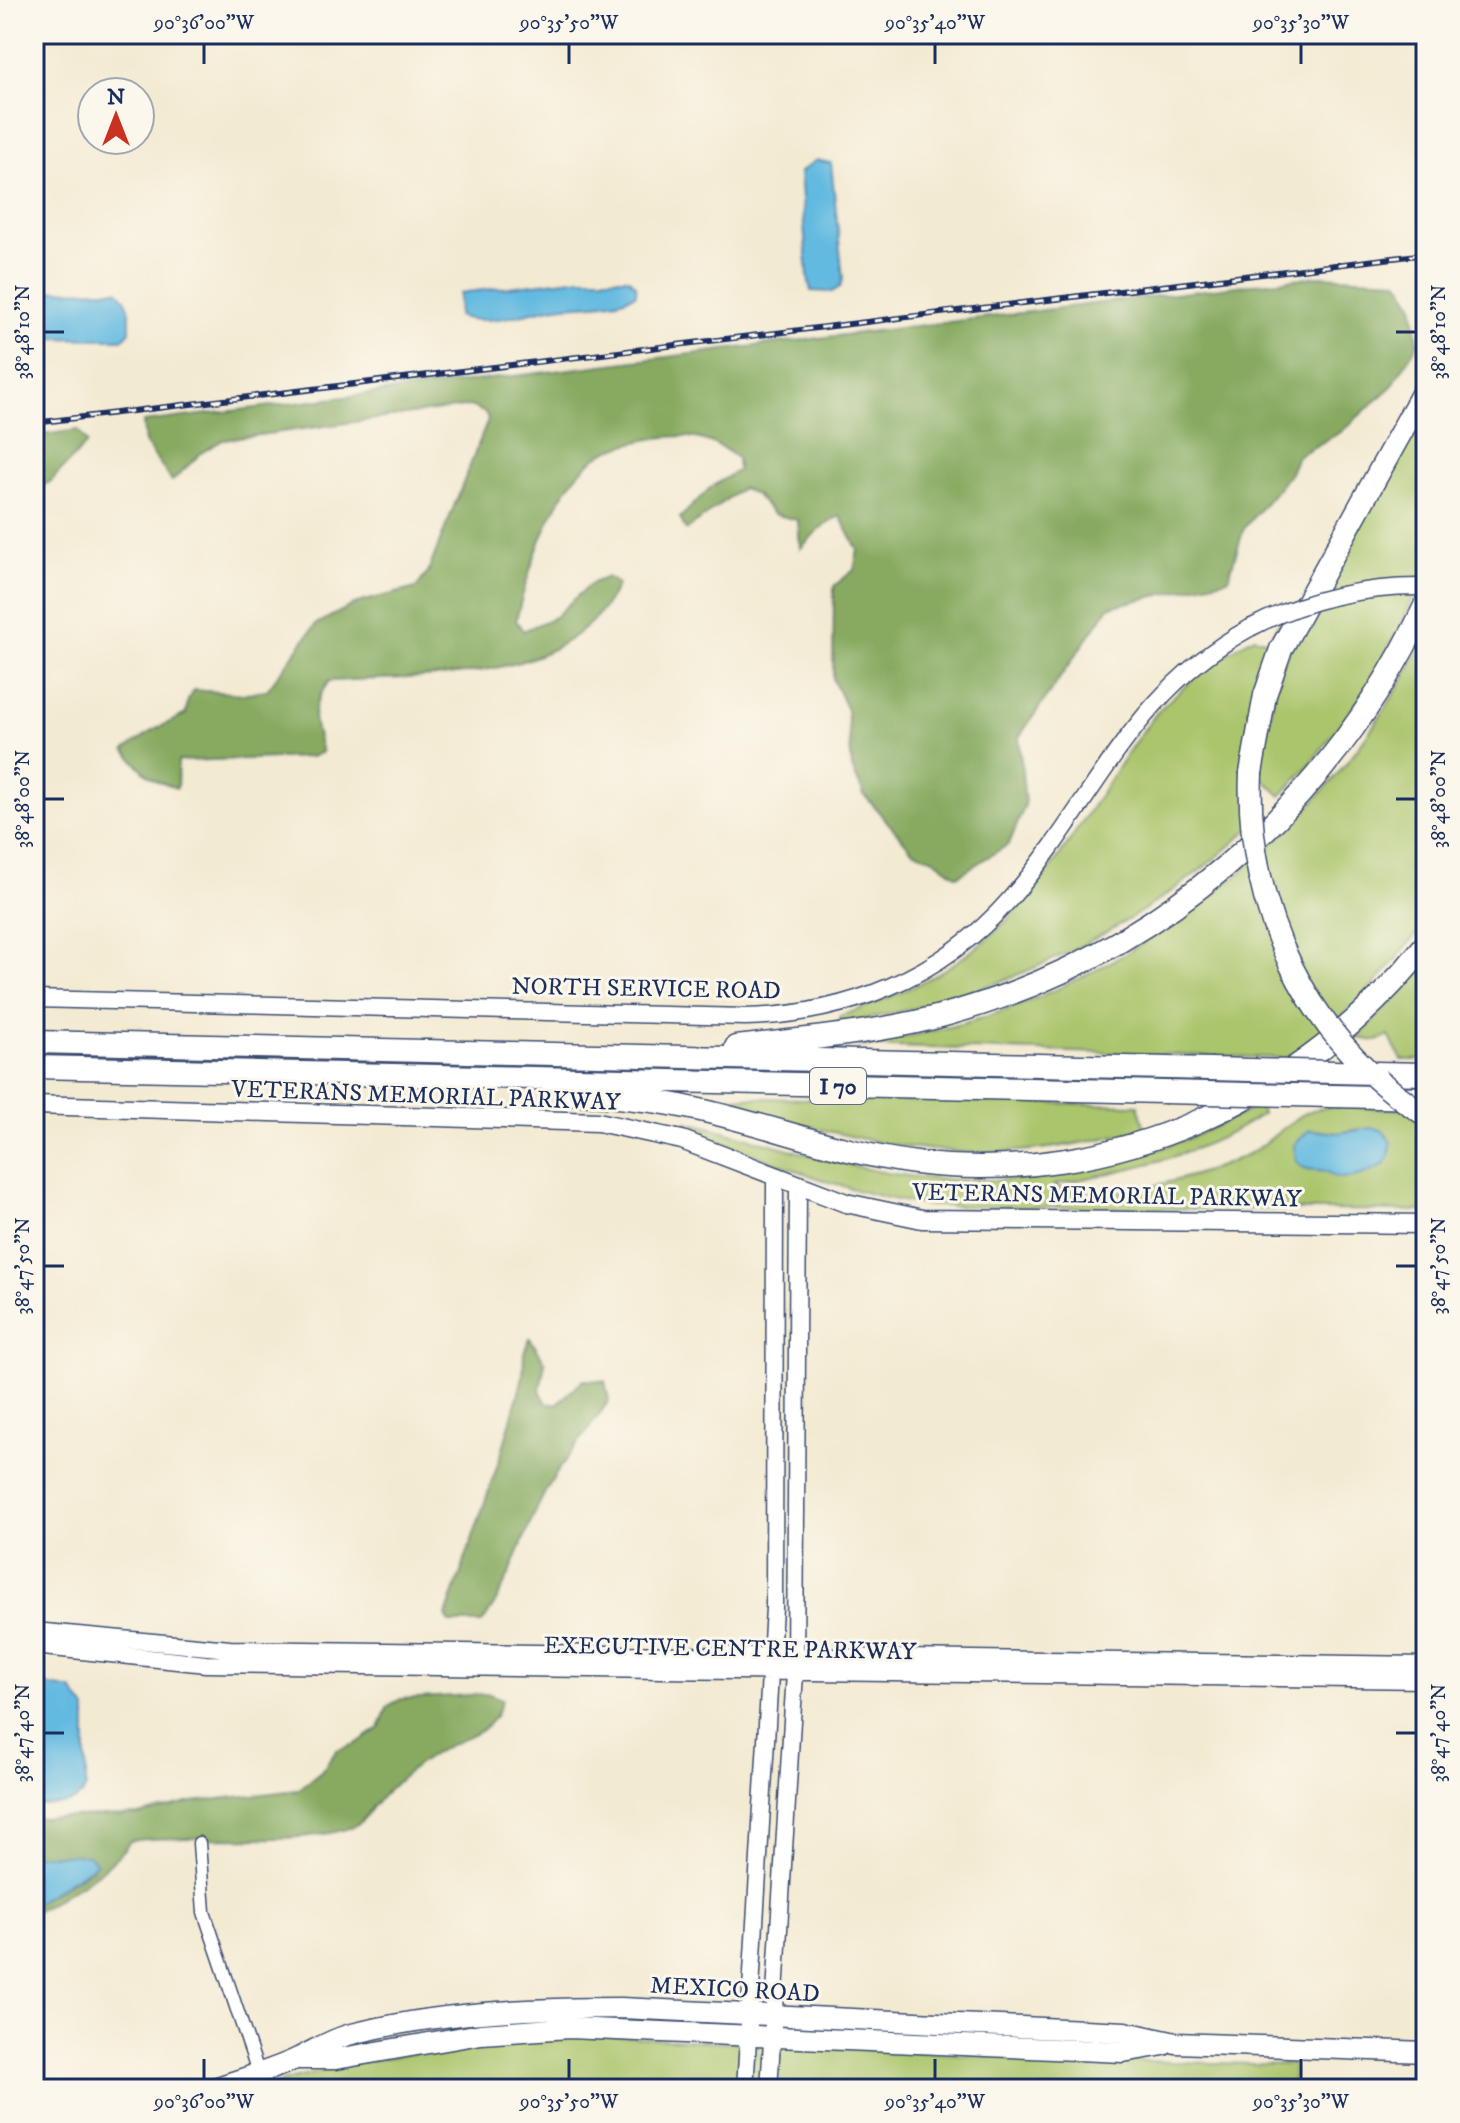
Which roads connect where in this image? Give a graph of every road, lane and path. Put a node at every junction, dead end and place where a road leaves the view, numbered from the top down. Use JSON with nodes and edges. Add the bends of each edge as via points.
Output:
{"nodes":[{"id":1,"x":1426,"y":387,"type":"edge"},
{"id":2,"x":1426,"y":587,"type":"edge"},
{"id":3,"x":1426,"y":604,"type":"edge"},
{"id":4,"x":1426,"y":944,"type":"edge"},
{"id":5,"x":34,"y":999,"type":"edge"},
{"id":6,"x":34,"y":1042,"type":"edge"},
{"id":7,"x":668,"y":1056,"type":"junction"},
{"id":8,"x":34,"y":1067,"type":"edge"},
{"id":9,"x":1426,"y":1074,"type":"edge"},
{"id":10,"x":512,"y":1079,"type":"junction"},
{"id":11,"x":1426,"y":1098,"type":"edge"},
{"id":12,"x":34,"y":1105,"type":"edge"},
{"id":13,"x":1426,"y":1115,"type":"edge"},
{"id":14,"x":775,"y":1177,"type":"junction"},
{"id":15,"x":798,"y":1187,"type":"junction"},
{"id":16,"x":1426,"y":1224,"type":"edge"},
{"id":17,"x":34,"y":1631,"type":"edge"},
{"id":18,"x":34,"y":1646,"type":"edge"},
{"id":19,"x":773,"y":1655,"type":"junction"},
{"id":20,"x":796,"y":1655,"type":"junction"},
{"id":21,"x":1426,"y":1665,"type":"edge"},
{"id":22,"x":772,"y":1673,"type":"junction"},
{"id":23,"x":795,"y":1673,"type":"junction"},
{"id":24,"x":1426,"y":1680,"type":"edge"},
{"id":25,"x":199,"y":1843,"type":"dead end"},
{"id":26,"x":749,"y":2026,"type":"junction"},
{"id":27,"x":772,"y":2028,"type":"junction"},
{"id":28,"x":1426,"y":2052,"type":"edge"},
{"id":29,"x":258,"y":2072,"type":"junction"},
{"id":30,"x":212,"y":2089,"type":"edge"},
{"id":31,"x":745,"y":2089,"type":"edge"},
{"id":32,"x":769,"y":2089,"type":"edge"}],
"edges":[{"from":1,"to":13,"type":"highway","bridge":true,"via":[[1281,649],[1262,704],[1251,773],[1251,825],[1260,881],[1294,973],[1350,1052]]},
{"from":2,"to":5,"type":"street","name":"NORTH SERVICE ROAD","bridge":true,"via":[[1331,596],[1250,628],[1188,668],[1149,707],[1041,859],[984,925],[933,965],[836,1007],[745,1017]]},
{"from":3,"to":7,"type":"highway","via":[[1377,694],[1311,784],[1230,864],[1139,930],[1041,981],[934,1018]]},
{"from":4,"to":10,"type":"highway","via":[[1356,1021],[1276,1083],[1171,1133],[1066,1160],[976,1167],[885,1158],[680,1105],[569,1092]]},
{"from":6,"to":7,"type":"highway","number":"I 70"},
{"from":7,"to":9,"type":"highway","number":"I 70","bridge":true},
{"from":8,"to":10,"type":"highway","number":"I 70"},
{"from":10,"to":11,"type":"highway","number":"I 70","bridge":true},
{"from":12,"to":14,"type":"main road","name":"VETERANS MEMORIAL PARKWAY","via":[[598,1122],[682,1140]]},
{"from":14,"to":15,"type":"main road","name":"VETERANS MEMORIAL PARKWAY"},
{"from":14,"to":19,"type":"street"},
{"from":15,"to":16,"type":"main road","name":"VETERANS MEMORIAL PARKWAY","via":[[882,1213],[950,1220]]},
{"from":15,"to":20,"type":"street"},
{"from":17,"to":19,"type":"street","name":"EXECUTIVE CENTRE PARKWAY","via":[[230,1649]]},
{"from":18,"to":22,"type":"street","name":"EXECUTIVE CENTRE PARKWAY","via":[[206,1664]]},
{"from":19,"to":20,"type":"street","name":"EXECUTIVE CENTRE PARKWAY"},
{"from":19,"to":22,"type":"street"},
{"from":20,"to":21,"type":"street","name":"EXECUTIVE CENTRE PARKWAY"},
{"from":20,"to":23,"type":"street"},
{"from":22,"to":23,"type":"street","name":"EXECUTIVE CENTRE PARKWAY"},
{"from":22,"to":26,"type":"street"},
{"from":23,"to":24,"type":"street","name":"EXECUTIVE CENTRE PARKWAY"},
{"from":23,"to":27,"type":"street"},
{"from":25,"to":29,"type":"street","via":[[206,1920]]},
{"from":26,"to":27,"type":"main road","name":"MEXICO ROAD"},
{"from":26,"to":29,"type":"main road","name":"MEXICO ROAD","via":[[533,2030],[429,2041],[336,2059],[297,2059]]},
{"from":26,"to":31,"type":"street"},
{"from":27,"to":28,"type":"main road","name":"MEXICO ROAD","via":[[1125,2032],[1176,2043]]},
{"from":27,"to":32,"type":"street"},
{"from":29,"to":30,"type":"main road","name":"MEXICO ROAD"}]}
